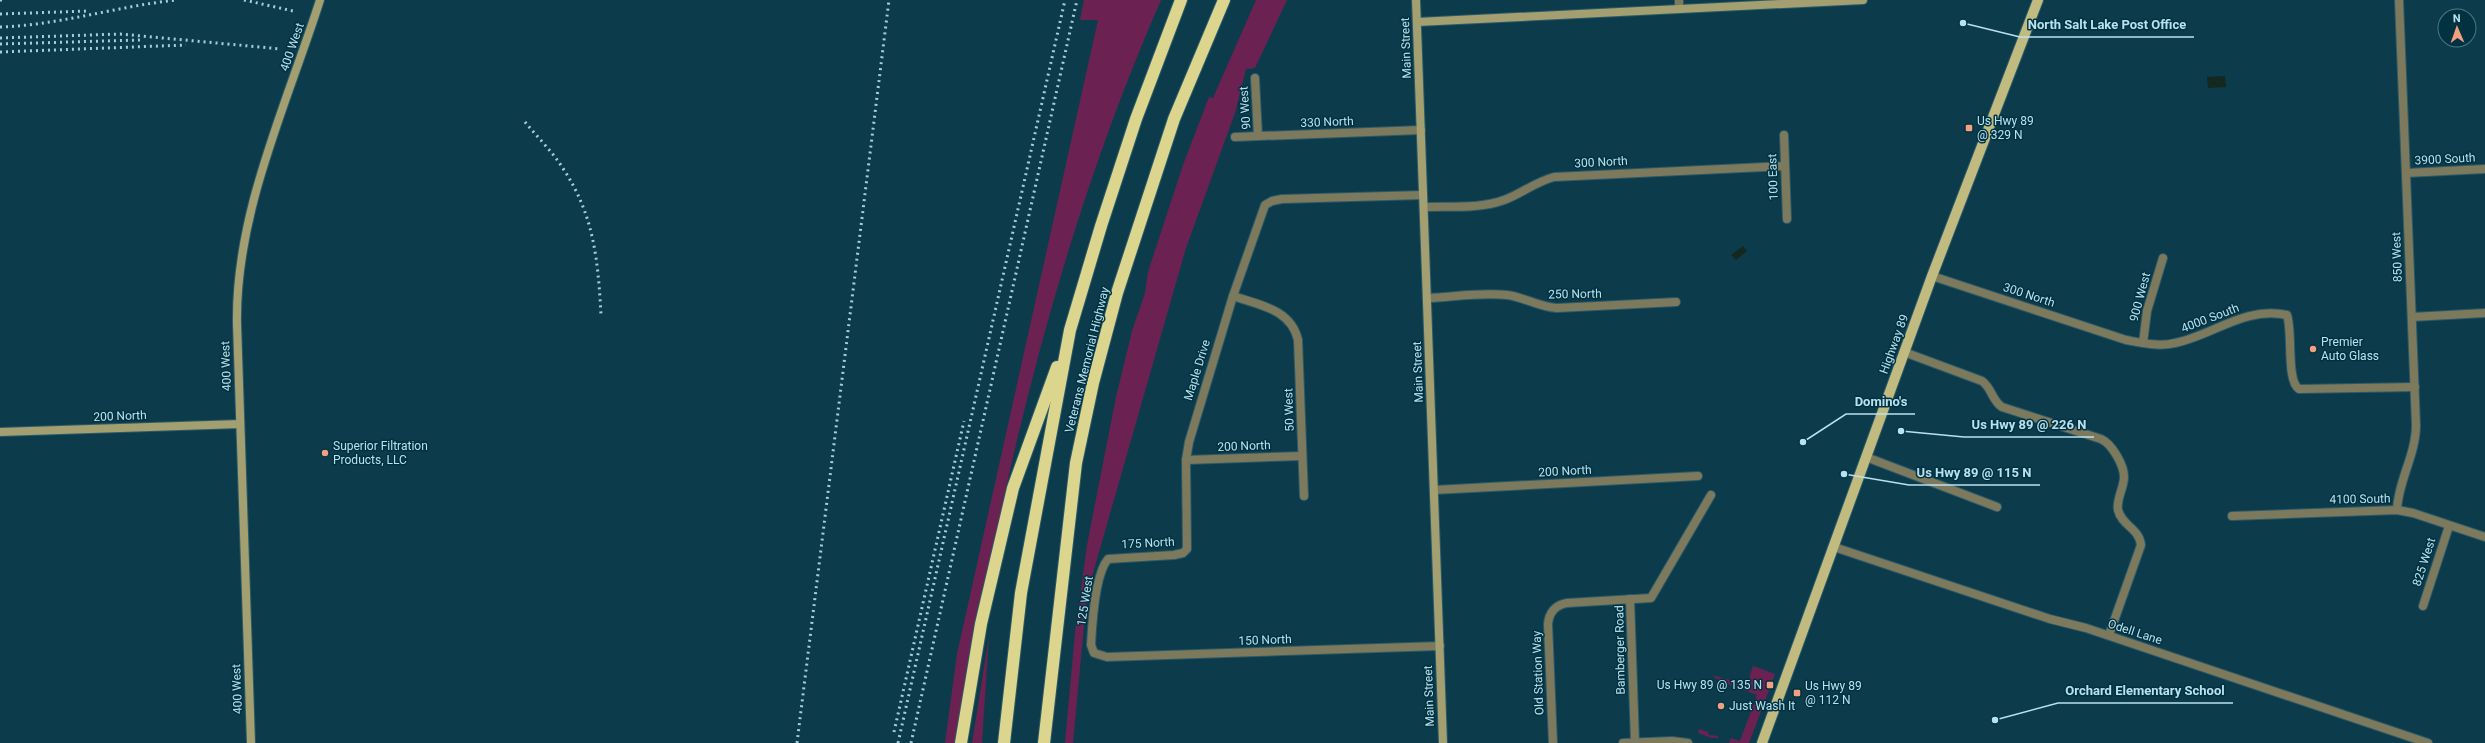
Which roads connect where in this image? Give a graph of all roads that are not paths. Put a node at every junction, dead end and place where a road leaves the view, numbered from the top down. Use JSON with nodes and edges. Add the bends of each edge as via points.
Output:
{"nodes":[{"id":1,"x":320,"y":0,"type":"edge"},
{"id":2,"x":1181,"y":0,"type":"edge"},
{"id":3,"x":1224,"y":0,"type":"edge"},
{"id":4,"x":1416,"y":0,"type":"edge"},
{"id":5,"x":1679,"y":0,"type":"edge"},
{"id":6,"x":1863,"y":0,"type":"edge"},
{"id":7,"x":2038,"y":0,"type":"edge"},
{"id":8,"x":2399,"y":0,"type":"edge"},
{"id":9,"x":1789,"y":2,"type":"edge"},
{"id":10,"x":1679,"y":9,"type":"junction"},
{"id":11,"x":1417,"y":22,"type":"junction"},
{"id":12,"x":1255,"y":78,"type":"dead end"},
{"id":13,"x":1421,"y":130,"type":"junction"},
{"id":14,"x":1784,"y":135,"type":"dead end"},
{"id":15,"x":1258,"y":136,"type":"junction"},
{"id":16,"x":1235,"y":137,"type":"dead end"},
{"id":17,"x":1785,"y":166,"type":"junction"},
{"id":18,"x":2485,"y":169,"type":"edge"},
{"id":19,"x":2406,"y":173,"type":"junction"},
{"id":20,"x":1423,"y":194,"type":"junction"},
{"id":21,"x":1424,"y":207,"type":"junction"},
{"id":22,"x":1787,"y":219,"type":"dead end"},
{"id":23,"x":2163,"y":258,"type":"dead end"},
{"id":24,"x":1932,"y":276,"type":"junction"},
{"id":25,"x":1233,"y":296,"type":"junction"},
{"id":26,"x":1427,"y":298,"type":"junction"},
{"id":27,"x":1676,"y":302,"type":"dead end"},
{"id":28,"x":2485,"y":313,"type":"edge"},
{"id":29,"x":2412,"y":317,"type":"junction"},
{"id":30,"x":1070,"y":330,"type":"junction"},
{"id":31,"x":2118,"y":337,"type":"joint"},
{"id":32,"x":2143,"y":343,"type":"junction"},
{"id":33,"x":1904,"y":352,"type":"junction"},
{"id":34,"x":2415,"y":387,"type":"junction"},
{"id":35,"x":240,"y":424,"type":"junction"},
{"id":36,"x":0,"y":432,"type":"edge"},
{"id":37,"x":1302,"y":456,"type":"junction"},
{"id":38,"x":1866,"y":457,"type":"junction"},
{"id":39,"x":1186,"y":460,"type":"junction"},
{"id":40,"x":1698,"y":476,"type":"dead end"},
{"id":41,"x":1434,"y":490,"type":"junction"},
{"id":42,"x":1711,"y":495,"type":"dead end"},
{"id":43,"x":1304,"y":496,"type":"dead end"},
{"id":44,"x":1996,"y":507,"type":"dead end"},
{"id":45,"x":2397,"y":510,"type":"junction"},
{"id":46,"x":2232,"y":516,"type":"dead end"},
{"id":47,"x":2449,"y":526,"type":"junction"},
{"id":48,"x":2485,"y":537,"type":"edge"},
{"id":49,"x":1834,"y":547,"type":"junction"},
{"id":50,"x":1185,"y":551,"type":"joint"},
{"id":51,"x":1111,"y":558,"type":"joint"},
{"id":52,"x":1630,"y":599,"type":"junction"},
{"id":53,"x":2423,"y":606,"type":"dead end"},
{"id":54,"x":2109,"y":635,"type":"junction"},
{"id":55,"x":1440,"y":646,"type":"junction"},
{"id":56,"x":1093,"y":652,"type":"joint"},
{"id":57,"x":1635,"y":742,"type":"edge"},
{"id":58,"x":251,"y":743,"type":"edge"},
{"id":59,"x":961,"y":743,"type":"edge"},
{"id":60,"x":1004,"y":743,"type":"edge"},
{"id":61,"x":1044,"y":743,"type":"edge"},
{"id":62,"x":1443,"y":743,"type":"edge"},
{"id":63,"x":1553,"y":743,"type":"edge"},
{"id":64,"x":1623,"y":743,"type":"edge"},
{"id":65,"x":1688,"y":743,"type":"edge"},
{"id":66,"x":1762,"y":743,"type":"edge"},
{"id":67,"x":2428,"y":743,"type":"edge"}],
"edges":[{"from":1,"to":35,"type":"street","name":"400 West","via":[[252,202],[244,235],[236,304]]},
{"from":2,"to":30,"type":"highway","name":"Veterans Memorial Highway","via":[[1134,126]]},
{"from":3,"to":61,"type":"highway","name":"Veterans Memorial Highway","via":[[1174,119],[1117,293],[1093,383],[1076,462]]},
{"from":4,"to":11,"type":"street","name":"Main Street"},
{"from":5,"to":10,"type":"street"},
{"from":6,"to":9,"type":"street"},
{"from":7,"to":24,"type":"main road","name":"Highway 89"},
{"from":8,"to":19,"type":"street","name":"850 West"},
{"from":9,"to":10,"type":"street"},
{"from":10,"to":11,"type":"street"},
{"from":11,"to":13,"type":"street","name":"Main Street"},
{"from":12,"to":15,"type":"street","name":"90 West"},
{"from":13,"to":15,"type":"street","name":"330 North"},
{"from":13,"to":20,"type":"street","name":"Main Street"},
{"from":14,"to":17,"type":"street","name":"100 East"},
{"from":15,"to":16,"type":"street","name":"330 North"},
{"from":17,"to":21,"type":"street","name":"300 North","via":[[1554,177],[1506,200],[1493,203]]},
{"from":17,"to":22,"type":"street","name":"100 East"},
{"from":18,"to":19,"type":"street","name":"3900 South"},
{"from":19,"to":29,"type":"street","name":"850 West"},
{"from":20,"to":21,"type":"street","name":"Main Street"},
{"from":20,"to":25,"type":"street","name":"Maple Drive","via":[[1268,202],[1261,212]]},
{"from":21,"to":26,"type":"street","name":"Main Street"},
{"from":23,"to":32,"type":"street","name":"900 West","via":[[2147,311]]},
{"from":24,"to":31,"type":"street","name":"300 North"},
{"from":24,"to":33,"type":"main road","name":"Highway 89"},
{"from":25,"to":37,"type":"street","name":"50 West","via":[[1276,311],[1292,324],[1298,340]]},
{"from":25,"to":39,"type":"street","name":"Maple Drive","via":[[1190,435]]},
{"from":26,"to":27,"type":"street","name":"250 North","via":[[1502,294],[1557,308]]},
{"from":26,"to":41,"type":"street","name":"Main Street"},
{"from":28,"to":29,"type":"street"},
{"from":29,"to":34,"type":"street","name":"850 West"},
{"from":30,"to":59,"type":"highway","via":[[1013,488],[980,624]]},
{"from":30,"to":60,"type":"highway","name":"Veterans Memorial Highway","via":[[1021,593]]},
{"from":31,"to":32,"type":"street","name":"4000 South"},
{"from":32,"to":34,"type":"street","name":"4000 South","via":[[2174,344],[2246,317],[2282,314],[2287,315],[2293,380],[2299,389]]},
{"from":33,"to":38,"type":"main road","name":"Highway 89"},
{"from":33,"to":54,"type":"street","via":[[1982,381],[2002,407],[2101,439],[2110,445],[2124,476],[2118,503],[2119,512],[2123,520],[2138,533],[2141,545]]},
{"from":34,"to":45,"type":"street","name":"850 West","via":[[2416,437],[2400,488]]},
{"from":35,"to":36,"type":"street","name":"200 North"},
{"from":35,"to":58,"type":"street","name":"400 West"},
{"from":37,"to":39,"type":"street","name":"200 North"},
{"from":37,"to":43,"type":"street","name":"50 West"},
{"from":38,"to":44,"type":"street"},
{"from":38,"to":49,"type":"main road","name":"Highway 89"},
{"from":39,"to":50,"type":"street","name":"Maple Drive","via":[[1188,544]]},
{"from":40,"to":41,"type":"street","name":"200 North"},
{"from":41,"to":55,"type":"street","name":"Main Street"},
{"from":42,"to":52,"type":"street","name":"Bamberger Road","via":[[1656,593],[1651,598]]},
{"from":45,"to":46,"type":"street","name":"4100 South"},
{"from":45,"to":47,"type":"street","name":"4100 South"},
{"from":47,"to":48,"type":"street","name":"4100 South"},
{"from":47,"to":53,"type":"street","name":"825 West"},
{"from":49,"to":54,"type":"street","name":"Odell Lane","via":[[2050,619]]},
{"from":49,"to":66,"type":"main road","name":"Highway 89"},
{"from":50,"to":51,"type":"street","name":"175 North","via":[[1174,555]]},
{"from":51,"to":56,"type":"street","name":"125 West","via":[[1104,567],[1096,597],[1091,645]]},
{"from":52,"to":57,"type":"street","name":"Bamberger Road"},
{"from":52,"to":63,"type":"street","name":"Old Station Way","via":[[1567,603],[1559,605],[1551,613],[1548,624]]},
{"from":54,"to":67,"type":"street","name":"Odell Lane"},
{"from":55,"to":56,"type":"street","name":"150 North","via":[[1107,657]]},
{"from":55,"to":62,"type":"street","name":"Main Street"},
{"from":57,"to":64,"type":"street"},
{"from":57,"to":65,"type":"street"}]}
